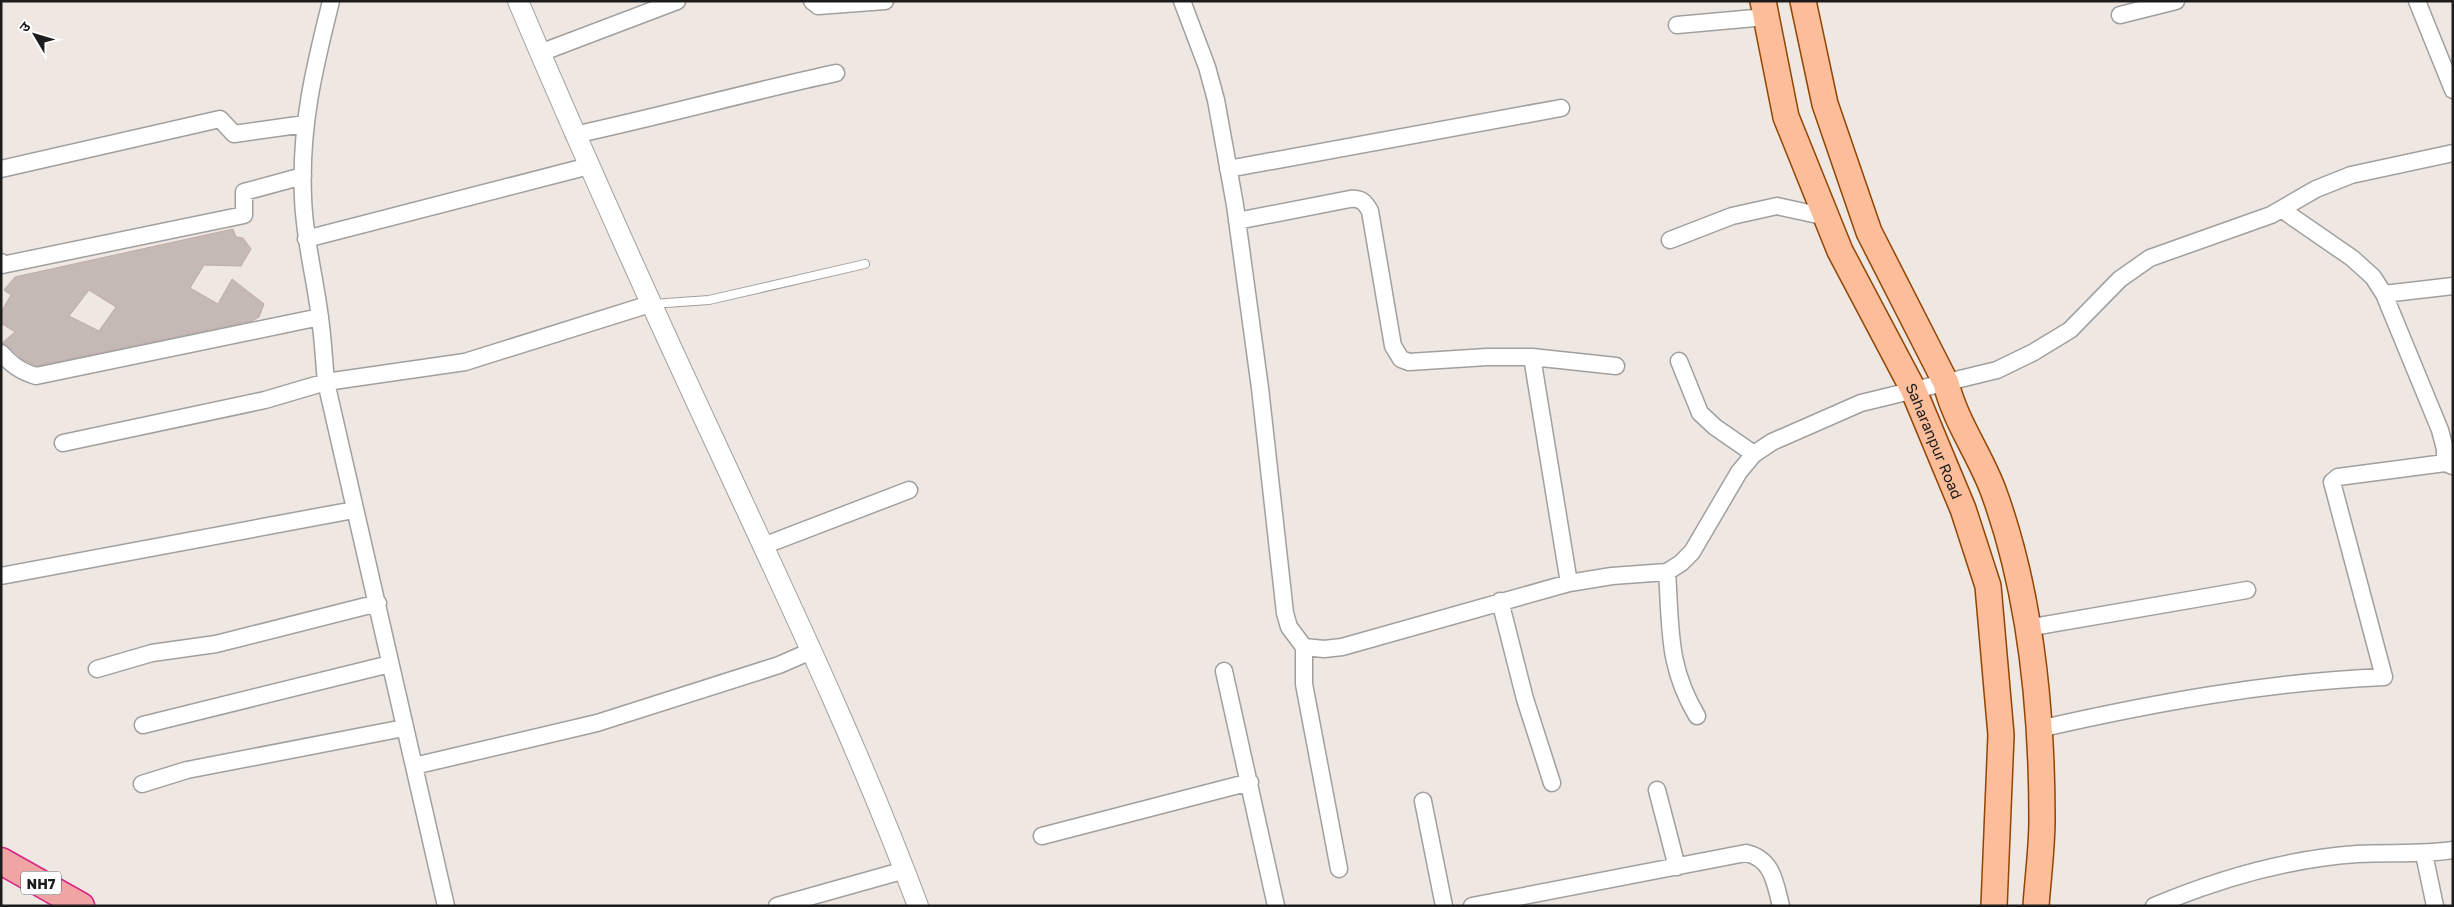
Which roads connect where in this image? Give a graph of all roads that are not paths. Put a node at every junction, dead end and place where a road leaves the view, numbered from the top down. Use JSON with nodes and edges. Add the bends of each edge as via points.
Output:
{"nodes":[{"id":1,"x":331,"y":1,"type":"edge"},
{"id":2,"x":518,"y":1,"type":"edge"},
{"id":3,"x":677,"y":1,"type":"edge"},
{"id":4,"x":812,"y":1,"type":"edge"},
{"id":5,"x":885,"y":1,"type":"edge"},
{"id":6,"x":1182,"y":1,"type":"edge"},
{"id":7,"x":1803,"y":1,"type":"edge"},
{"id":8,"x":2176,"y":1,"type":"edge"},
{"id":9,"x":2416,"y":1,"type":"edge"},
{"id":10,"x":1765,"y":9,"type":"edge"},
{"id":11,"x":2120,"y":15,"type":"dead end"},
{"id":12,"x":1677,"y":25,"type":"dead end"},
{"id":13,"x":540,"y":53,"type":"junction"},
{"id":14,"x":836,"y":73,"type":"dead end"},
{"id":15,"x":2453,"y":90,"type":"edge"},
{"id":16,"x":1561,"y":108,"type":"dead end"},
{"id":17,"x":305,"y":124,"type":"junction"},
{"id":18,"x":574,"y":134,"type":"junction"},
{"id":19,"x":2453,"y":153,"type":"edge"},
{"id":20,"x":589,"y":166,"type":"junction"},
{"id":21,"x":1,"y":169,"type":"edge"},
{"id":22,"x":1228,"y":169,"type":"junction"},
{"id":23,"x":303,"y":176,"type":"junction"},
{"id":24,"x":2281,"y":209,"type":"junction"},
{"id":25,"x":1827,"y":217,"type":"junction"},
{"id":26,"x":1237,"y":221,"type":"junction"},
{"id":27,"x":306,"y":239,"type":"junction"},
{"id":28,"x":1670,"y":240,"type":"dead end"},
{"id":29,"x":1,"y":262,"type":"edge"},
{"id":30,"x":866,"y":264,"type":"dead end"},
{"id":31,"x":2453,"y":286,"type":"edge"},
{"id":32,"x":2384,"y":294,"type":"junction"},
{"id":33,"x":650,"y":304,"type":"junction"},
{"id":34,"x":320,"y":317,"type":"junction"},
{"id":35,"x":1,"y":353,"type":"edge"},
{"id":36,"x":1532,"y":356,"type":"junction"},
{"id":37,"x":1679,"y":362,"type":"dead end"},
{"id":38,"x":1616,"y":366,"type":"dead end"},
{"id":39,"x":326,"y":382,"type":"junction"},
{"id":40,"x":1946,"y":382,"type":"junction"},
{"id":41,"x":1914,"y":390,"type":"junction"},
{"id":42,"x":63,"y":443,"type":"dead end"},
{"id":43,"x":1754,"y":454,"type":"junction"},
{"id":44,"x":2449,"y":465,"type":"edge"},
{"id":45,"x":910,"y":490,"type":"dead end"},
{"id":46,"x":354,"y":510,"type":"junction"},
{"id":47,"x":763,"y":546,"type":"junction"},
{"id":48,"x":1667,"y":572,"type":"junction"},
{"id":49,"x":1,"y":576,"type":"edge"},
{"id":50,"x":1569,"y":583,"type":"junction"},
{"id":51,"x":2247,"y":590,"type":"dead end"},
{"id":52,"x":1500,"y":601,"type":"junction"},
{"id":53,"x":378,"y":603,"type":"junction"},
{"id":54,"x":2027,"y":628,"type":"junction"},
{"id":55,"x":1304,"y":647,"type":"junction"},
{"id":56,"x":811,"y":651,"type":"junction"},
{"id":57,"x":390,"y":664,"type":"junction"},
{"id":58,"x":98,"y":669,"type":"dead end"},
{"id":59,"x":1224,"y":671,"type":"dead end"},
{"id":60,"x":1697,"y":716,"type":"dead end"},
{"id":61,"x":143,"y":725,"type":"dead end"},
{"id":62,"x":404,"y":728,"type":"junction"},
{"id":63,"x":2040,"y":729,"type":"junction"},
{"id":64,"x":414,"y":766,"type":"junction"},
{"id":65,"x":1250,"y":782,"type":"junction"},
{"id":66,"x":1552,"y":783,"type":"dead end"},
{"id":67,"x":142,"y":784,"type":"dead end"},
{"id":68,"x":1657,"y":790,"type":"dead end"},
{"id":69,"x":1423,"y":801,"type":"dead end"},
{"id":70,"x":1042,"y":836,"type":"dead end"},
{"id":71,"x":2453,"y":850,"type":"edge"},
{"id":72,"x":2424,"y":854,"type":"junction"},
{"id":73,"x":1,"y":861,"type":"edge"},
{"id":74,"x":1677,"y":867,"type":"junction"},
{"id":75,"x":1339,"y":869,"type":"dead end"},
{"id":76,"x":905,"y":870,"type":"junction"},
{"id":77,"x":81,"y":906,"type":"edge"},
{"id":78,"x":446,"y":906,"type":"edge"},
{"id":79,"x":777,"y":906,"type":"edge"},
{"id":80,"x":918,"y":906,"type":"edge"},
{"id":81,"x":1276,"y":906,"type":"edge"},
{"id":82,"x":1444,"y":906,"type":"edge"},
{"id":83,"x":1472,"y":906,"type":"edge"},
{"id":84,"x":1781,"y":906,"type":"edge"},
{"id":85,"x":1994,"y":906,"type":"edge"},
{"id":86,"x":2036,"y":906,"type":"edge"},
{"id":87,"x":2154,"y":906,"type":"edge"},
{"id":88,"x":2435,"y":906,"type":"edge"}],
"edges":[{"from":1,"to":17,"type":"street","via":[[310,88]]},
{"from":2,"to":13,"type":"street"},
{"from":3,"to":13,"type":"street"},
{"from":4,"to":5,"type":"street","via":[[818,6]]},
{"from":6,"to":22,"type":"street","via":[[1214,92]]},
{"from":7,"to":40,"type":"main road","name":"Saharanpur Road","via":[[1825,104],[1869,232]]},
{"from":8,"to":11,"type":"street"},
{"from":9,"to":15,"type":"street"},
{"from":10,"to":12,"type":"street"},
{"from":10,"to":25,"type":"main road","name":"Saharanpur Road","via":[[1786,117]]},
{"from":13,"to":18,"type":"street"},
{"from":14,"to":18,"type":"street"},
{"from":16,"to":22,"type":"street"},
{"from":17,"to":21,"type":"street","via":[[234,134],[220,119]]},
{"from":17,"to":23,"type":"street"},
{"from":18,"to":20,"type":"street"},
{"from":19,"to":24,"type":"street","via":[[2351,175],[2316,189]]},
{"from":20,"to":27,"type":"street"},
{"from":20,"to":33,"type":"street"},
{"from":22,"to":26,"type":"street"},
{"from":23,"to":27,"type":"street"},
{"from":23,"to":29,"type":"street","via":[[244,192],[244,215],[2,265]]},
{"from":24,"to":32,"type":"street","via":[[2364,268]]},
{"from":24,"to":40,"type":"street","via":[[2150,258],[2120,280],[2070,330],[2034,352],[1997,370]]},
{"from":25,"to":28,"type":"street","via":[[1777,206],[1732,216]]},
{"from":25,"to":41,"type":"main road","name":"Saharanpur Road","via":[[1840,251]]},
{"from":26,"to":36,"type":"street","via":[[1358,198],[1365,202],[1370,212],[1393,346],[1402,359],[1409,362]]},
{"from":26,"to":55,"type":"street","via":[[1260,388],[1285,613],[1289,628]]},
{"from":27,"to":34,"type":"street"},
{"from":30,"to":33,"type":"lane","via":[[709,300]]},
{"from":31,"to":32,"type":"street"},
{"from":32,"to":44,"type":"street","via":[[2440,430]]},
{"from":33,"to":39,"type":"street","via":[[465,362]]},
{"from":33,"to":47,"type":"street"},
{"from":34,"to":35,"type":"street","via":[[36,376],[11,365]]},
{"from":34,"to":39,"type":"street"},
{"from":36,"to":38,"type":"street"},
{"from":36,"to":50,"type":"street"},
{"from":37,"to":43,"type":"street","via":[[1700,413],[1714,427]]},
{"from":39,"to":42,"type":"street","via":[[265,400]]},
{"from":39,"to":46,"type":"street"},
{"from":40,"to":41,"type":"street"},
{"from":40,"to":54,"type":"main road","name":"Saharanpur Road","via":[[1951,403],[1993,490],[2019,579]]},
{"from":41,"to":43,"type":"street","via":[[1861,403],[1772,442]]},
{"from":41,"to":85,"type":"main road","name":"Saharanpur Road","via":[[1962,509],[1988,586],[2001,735]]},
{"from":43,"to":48,"type":"street","via":[[1739,472],[1692,552]]},
{"from":44,"to":63,"type":"street","via":[[2338,477],[2332,482],[2384,677],[2268,685],[2139,706]]},
{"from":45,"to":47,"type":"street"},
{"from":46,"to":49,"type":"street"},
{"from":46,"to":53,"type":"street"},
{"from":47,"to":56,"type":"street"},
{"from":48,"to":50,"type":"street"},
{"from":48,"to":60,"type":"street","via":[[1674,665],[1685,696]]},
{"from":50,"to":52,"type":"street"},
{"from":51,"to":54,"type":"street"},
{"from":52,"to":55,"type":"street","via":[[1342,647]]},
{"from":52,"to":66,"type":"street","via":[[1525,699]]},
{"from":53,"to":57,"type":"street"},
{"from":53,"to":58,"type":"street","via":[[216,644],[152,653]]},
{"from":54,"to":63,"type":"main road","name":"Saharanpur Road","via":[[2037,686]]},
{"from":55,"to":75,"type":"street","via":[[1304,684]]},
{"from":56,"to":64,"type":"street","via":[[779,665],[598,723]]},
{"from":56,"to":76,"type":"street"},
{"from":57,"to":61,"type":"street"},
{"from":57,"to":62,"type":"street"},
{"from":59,"to":65,"type":"street"},
{"from":62,"to":64,"type":"street"},
{"from":62,"to":67,"type":"street","via":[[187,770]]},
{"from":63,"to":86,"type":"main road","name":"Saharanpur Road","via":[[2042,820]]},
{"from":64,"to":78,"type":"street"},
{"from":65,"to":70,"type":"street"},
{"from":65,"to":81,"type":"street"},
{"from":68,"to":74,"type":"street"},
{"from":69,"to":82,"type":"street"},
{"from":71,"to":72,"type":"street"},
{"from":72,"to":87,"type":"street","via":[[2357,854],[2236,875]]},
{"from":72,"to":88,"type":"street"},
{"from":73,"to":77,"type":"highway","number":"NH7"},
{"from":74,"to":83,"type":"street"},
{"from":74,"to":84,"type":"street","via":[[1740,853],[1753,854],[1769,867]]},
{"from":76,"to":79,"type":"street"},
{"from":76,"to":80,"type":"street"}]}
